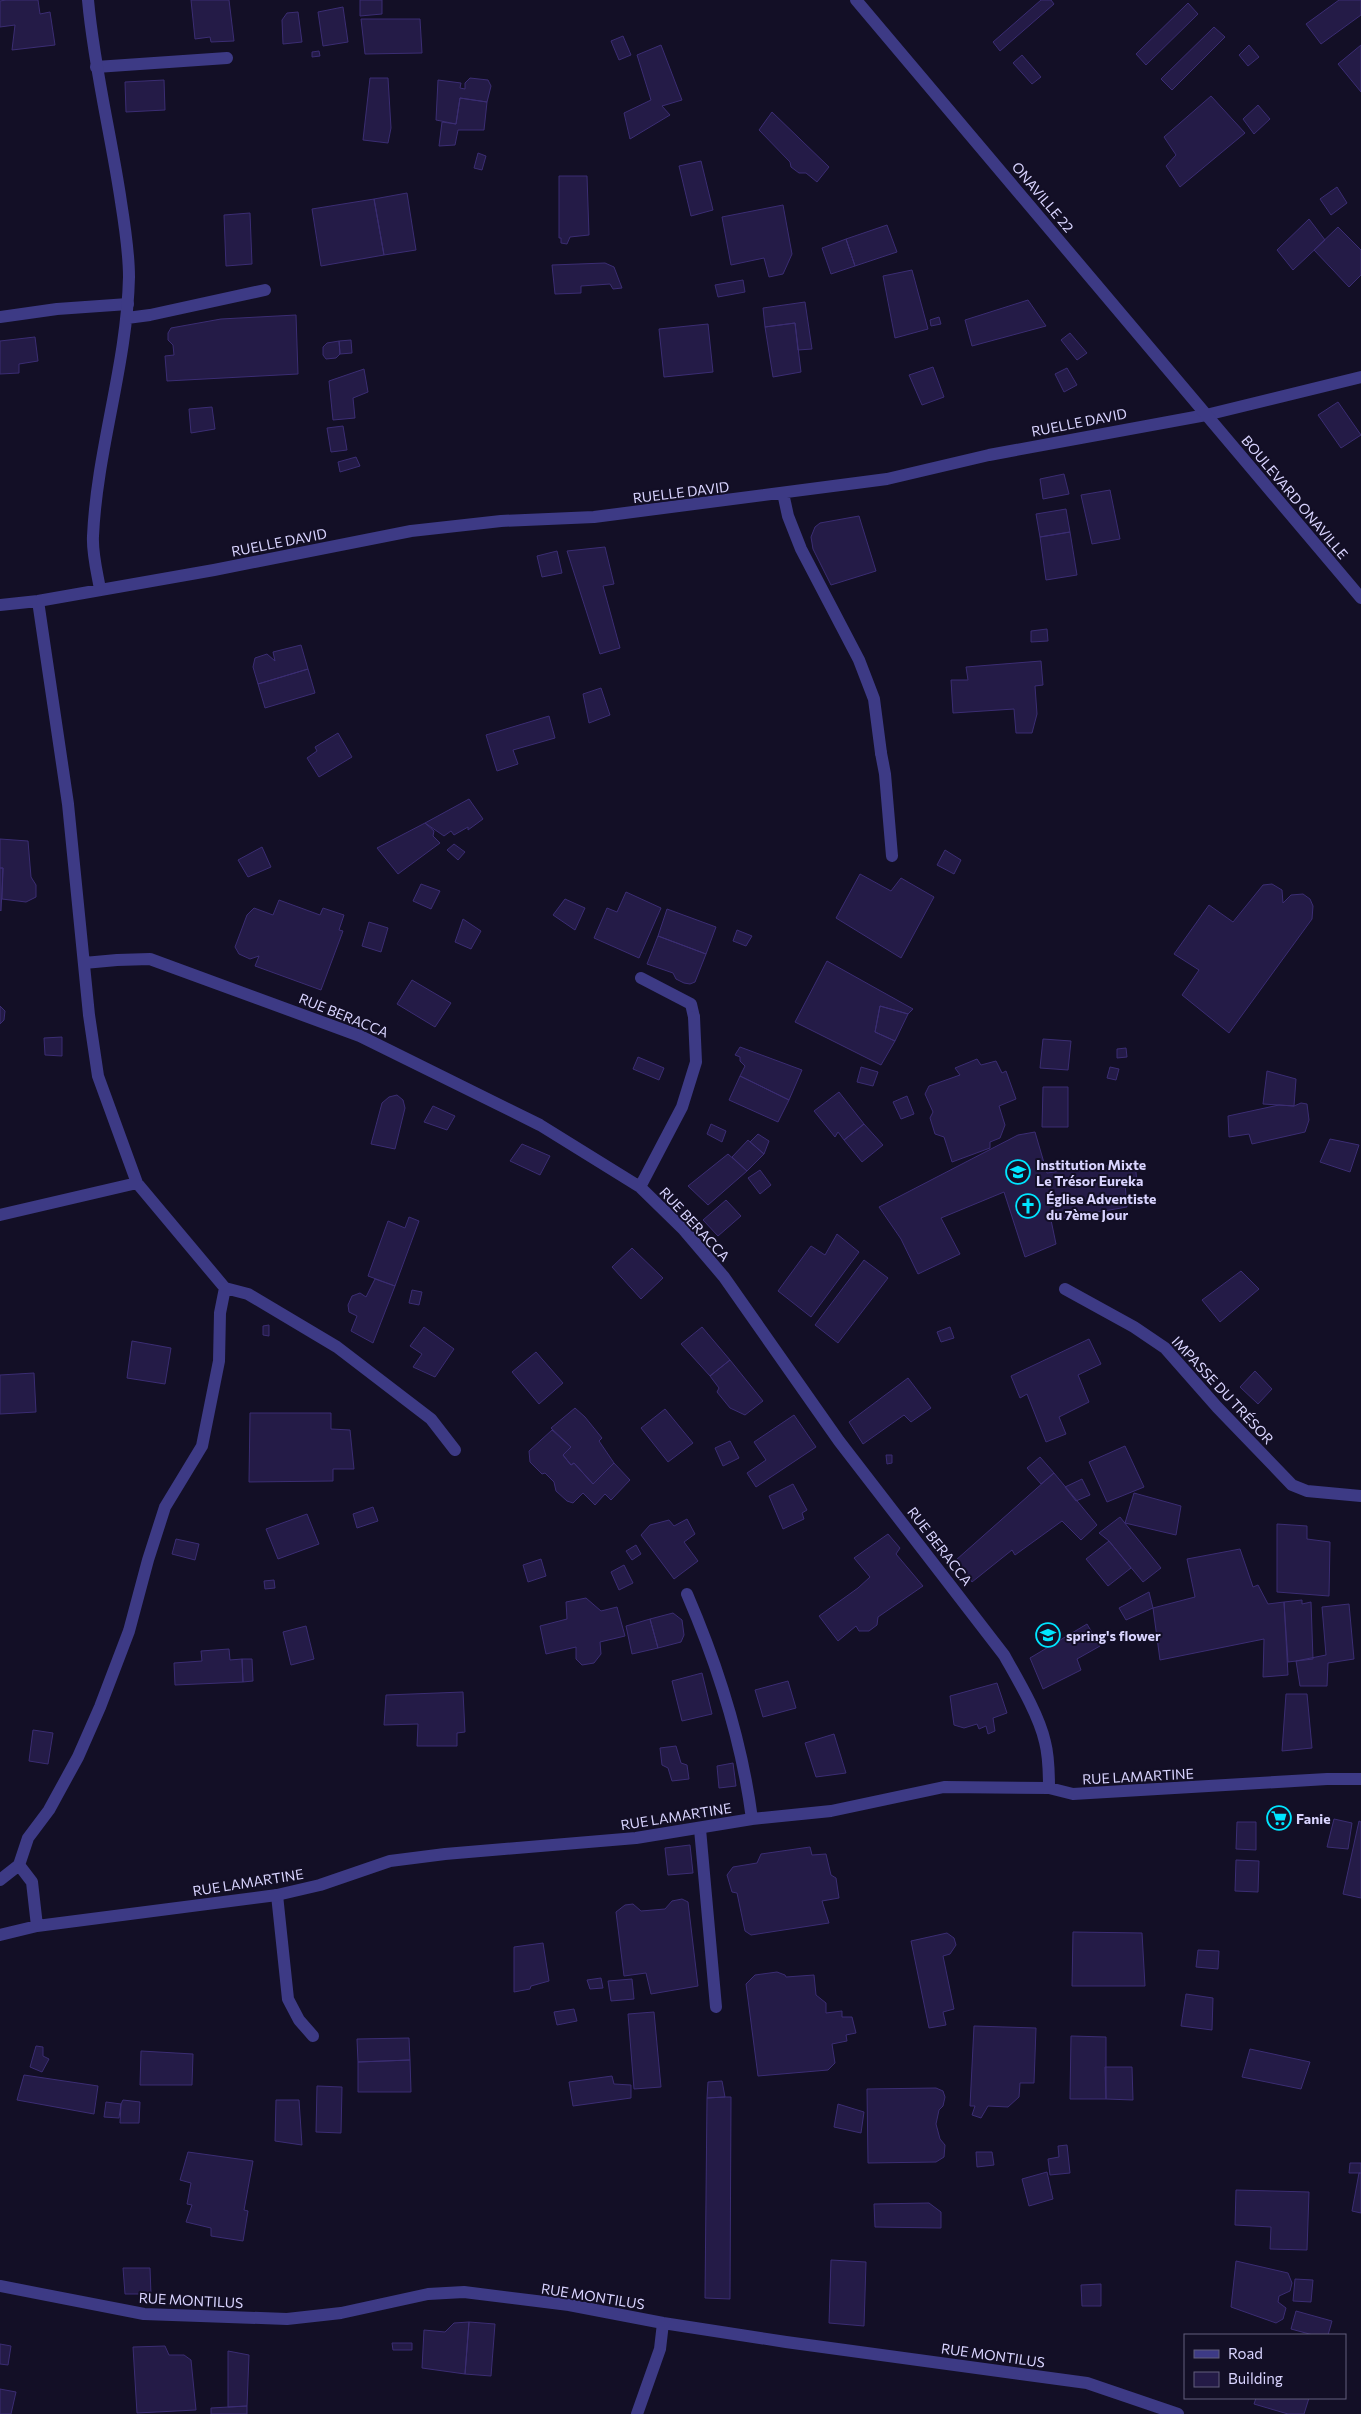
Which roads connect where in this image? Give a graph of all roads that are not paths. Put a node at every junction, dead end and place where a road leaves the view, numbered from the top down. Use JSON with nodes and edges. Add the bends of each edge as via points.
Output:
{"nodes":[{"id":1,"x":88,"y":0,"type":"edge"},
{"id":2,"x":856,"y":0,"type":"edge"},
{"id":3,"x":227,"y":58,"type":"dead end"},
{"id":4,"x":96,"y":67,"type":"junction"},
{"id":5,"x":265,"y":290,"type":"dead end"},
{"id":6,"x":128,"y":304,"type":"junction"},
{"id":7,"x":0,"y":317,"type":"edge"},
{"id":8,"x":127,"y":318,"type":"junction"},
{"id":9,"x":1361,"y":377,"type":"edge"},
{"id":10,"x":1206,"y":415,"type":"junction"},
{"id":11,"x":783,"y":493,"type":"junction"},
{"id":12,"x":100,"y":589,"type":"junction"},
{"id":13,"x":1361,"y":598,"type":"edge"},
{"id":14,"x":38,"y":601,"type":"junction"},
{"id":15,"x":0,"y":604,"type":"edge"},
{"id":16,"x":892,"y":856,"type":"dead end"},
{"id":17,"x":84,"y":963,"type":"junction"},
{"id":18,"x":641,"y":978,"type":"dead end"},
{"id":19,"x":137,"y":1183,"type":"junction"},
{"id":20,"x":640,"y":1188,"type":"junction"},
{"id":21,"x":0,"y":1215,"type":"edge"},
{"id":22,"x":225,"y":1288,"type":"junction"},
{"id":23,"x":1064,"y":1289,"type":"dead end"},
{"id":24,"x":455,"y":1450,"type":"dead end"},
{"id":25,"x":1361,"y":1496,"type":"edge"},
{"id":26,"x":687,"y":1594,"type":"dead end"},
{"id":27,"x":1361,"y":1779,"type":"edge"},
{"id":28,"x":1049,"y":1788,"type":"junction"},
{"id":29,"x":752,"y":1819,"type":"junction"},
{"id":30,"x":700,"y":1828,"type":"junction"},
{"id":31,"x":19,"y":1865,"type":"junction"},
{"id":32,"x":0,"y":1880,"type":"edge"},
{"id":33,"x":277,"y":1895,"type":"junction"},
{"id":34,"x":37,"y":1926,"type":"junction"},
{"id":35,"x":0,"y":1934,"type":"edge"},
{"id":36,"x":716,"y":2007,"type":"dead end"},
{"id":37,"x":312,"y":2036,"type":"dead end"},
{"id":38,"x":0,"y":2286,"type":"edge"},
{"id":39,"x":664,"y":2323,"type":"junction"},
{"id":40,"x":637,"y":2414,"type":"edge"},
{"id":41,"x":1178,"y":2414,"type":"edge"}],
"edges":[{"from":1,"to":4,"type":"street"},
{"from":2,"to":10,"type":"street","name":"ONAVILLE 22"},
{"from":3,"to":4,"type":"street"},
{"from":4,"to":6,"type":"street","via":[[125,230]]},
{"from":5,"to":8,"type":"street"},
{"from":6,"to":7,"type":"street"},
{"from":6,"to":8,"type":"street"},
{"from":8,"to":12,"type":"street","via":[[117,388],[102,451],[92,538]]},
{"from":9,"to":10,"type":"street","name":"RUELLE DAVID"},
{"from":10,"to":11,"type":"street","name":"RUELLE DAVID","via":[[989,455],[887,479]]},
{"from":10,"to":13,"type":"street","name":"BOULEVARD ONAVILLE"},
{"from":11,"to":12,"type":"street","name":"RUELLE DAVID","via":[[594,517],[501,521],[411,531]]},
{"from":11,"to":16,"type":"street","via":[[801,549],[859,660],[874,699]]},
{"from":12,"to":14,"type":"street","name":"RUELLE DAVID"},
{"from":14,"to":15,"type":"street","name":"RUELLE DAVID"},
{"from":14,"to":17,"type":"street","via":[[68,804]]},
{"from":17,"to":19,"type":"street","via":[[98,1076]]},
{"from":17,"to":20,"type":"street","name":"RUE BERACCA","via":[[150,959],[360,1036],[540,1125]]},
{"from":18,"to":20,"type":"street","via":[[691,1004],[696,1062],[682,1108]]},
{"from":19,"to":21,"type":"street"},
{"from":19,"to":22,"type":"street"},
{"from":20,"to":28,"type":"street","name":"RUE BERACCA","via":[[684,1230],[724,1277],[839,1441],[1004,1655],[1045,1741]]},
{"from":22,"to":24,"type":"street","via":[[248,1294],[337,1347],[431,1419]]},
{"from":22,"to":31,"type":"street","via":[[220,1313],[219,1361],[202,1446],[165,1507],[129,1631],[100,1707],[49,1810],[28,1838]]},
{"from":23,"to":25,"type":"street","name":"IMPASSE DU TRÉSOR","via":[[1165,1348],[1292,1485],[1307,1491]]},
{"from":26,"to":29,"type":"street","via":[[706,1638],[742,1758]]},
{"from":27,"to":28,"type":"street","name":"RUE LAMARTINE","via":[[1073,1794]]},
{"from":28,"to":29,"type":"street","name":"RUE LAMARTINE","via":[[944,1788],[831,1811]]},
{"from":29,"to":30,"type":"street","name":"RUE LAMARTINE"},
{"from":30,"to":33,"type":"street","name":"RUE LAMARTINE","via":[[636,1838],[390,1861],[320,1885]]},
{"from":30,"to":36,"type":"street"},
{"from":31,"to":32,"type":"street"},
{"from":31,"to":34,"type":"street","via":[[32,1882]]},
{"from":33,"to":34,"type":"street","name":"RUE LAMARTINE"},
{"from":33,"to":37,"type":"street","via":[[288,2000]]},
{"from":34,"to":35,"type":"street","name":"RUE LAMARTINE"},
{"from":38,"to":39,"type":"street","name":"RUE MONTILUS","via":[[144,2314],[277,2319],[342,2313],[428,2294],[464,2292],[569,2305]]},
{"from":39,"to":40,"type":"street","via":[[660,2349]]},
{"from":39,"to":41,"type":"street","name":"RUE MONTILUS","via":[[1087,2383]]}]}
